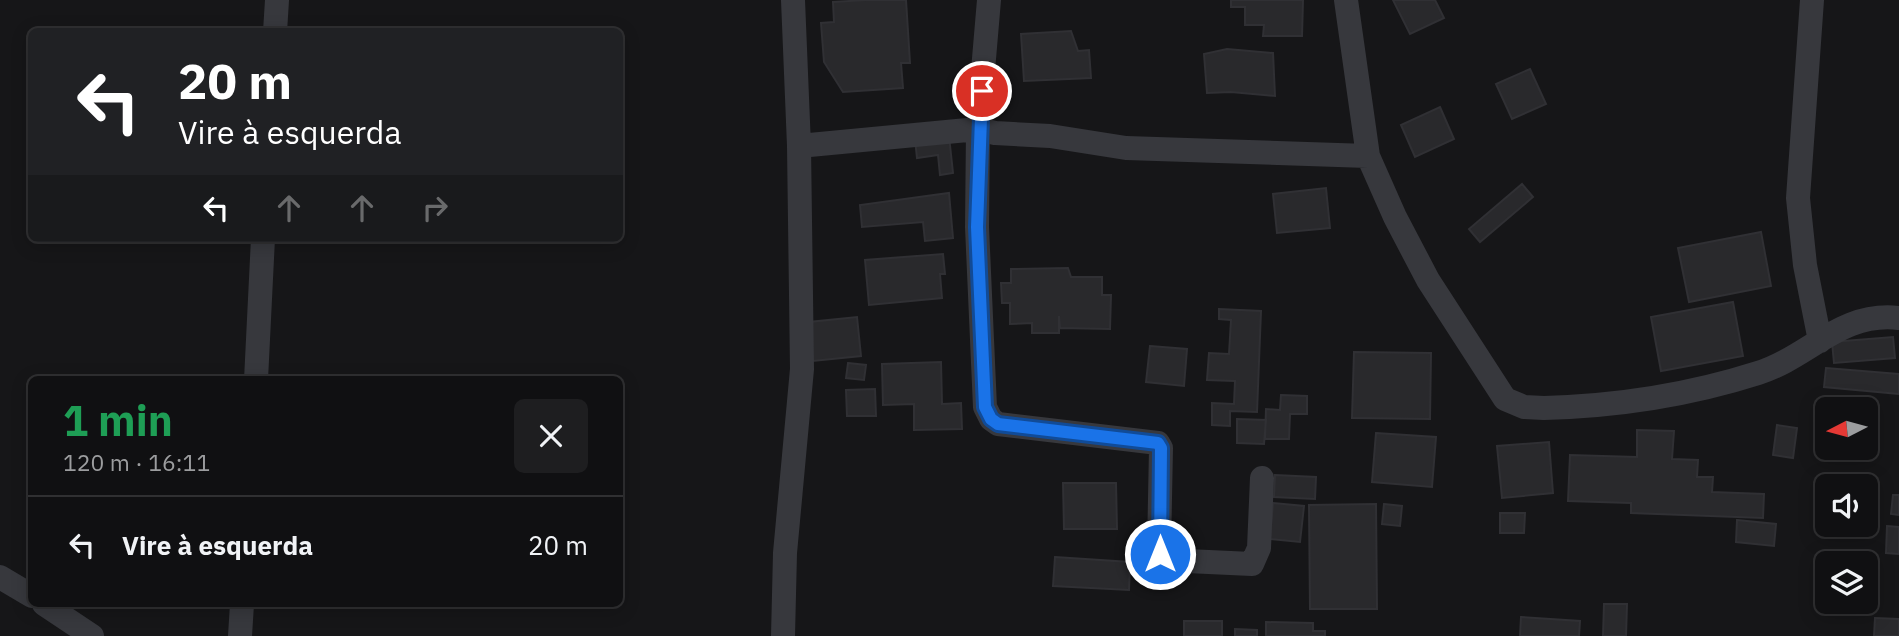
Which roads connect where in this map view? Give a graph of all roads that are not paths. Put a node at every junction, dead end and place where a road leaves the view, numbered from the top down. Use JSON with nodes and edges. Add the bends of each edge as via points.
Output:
{"nodes":[{"id":1,"x":277,"y":0,"type":"edge"},
{"id":2,"x":793,"y":0,"type":"edge"},
{"id":3,"x":989,"y":0,"type":"edge"},
{"id":4,"x":1346,"y":0,"type":"edge"},
{"id":5,"x":1812,"y":0,"type":"edge"},
{"id":6,"x":275,"y":28,"type":"edge"},
{"id":7,"x":978,"y":129,"type":"junction"},
{"id":8,"x":799,"y":146,"type":"junction"},
{"id":9,"x":1368,"y":156,"type":"junction"},
{"id":10,"x":264,"y":242,"type":"edge"},
{"id":11,"x":1899,"y":318,"type":"edge"},
{"id":12,"x":1820,"y":341,"type":"junction"},
{"id":13,"x":256,"y":376,"type":"edge"},
{"id":14,"x":1262,"y":478,"type":"dead end"},
{"id":15,"x":0,"y":577,"type":"edge"},
{"id":16,"x":28,"y":594,"type":"edge"},
{"id":17,"x":48,"y":607,"type":"edge"},
{"id":18,"x":242,"y":607,"type":"edge"},
{"id":19,"x":92,"y":636,"type":"edge"},
{"id":20,"x":240,"y":636,"type":"edge"},
{"id":21,"x":782,"y":636,"type":"edge"}],
"edges":[{"from":1,"to":6,"type":"street"},
{"from":2,"to":8,"type":"street"},
{"from":3,"to":7,"type":"street"},
{"from":4,"to":9,"type":"street"},
{"from":5,"to":12,"type":"street","via":[[1798,198]]},
{"from":7,"to":8,"type":"street"},
{"from":7,"to":9,"type":"street","via":[[1126,148]]},
{"from":7,"to":14,"type":"street","via":[[977,240],[985,407],[991,419],[998,424],[1158,443],[1159,549],[1165,560],[1252,564],[1259,548]]},
{"from":8,"to":21,"type":"street","via":[[802,369]]},
{"from":9,"to":12,"type":"street","via":[[1428,281],[1505,398],[1524,407],[1667,397],[1761,372]]},
{"from":10,"to":13,"type":"street"},
{"from":11,"to":12,"type":"street","via":[[1882,316],[1850,323]]},
{"from":15,"to":16,"type":"street"},
{"from":17,"to":19,"type":"street"},
{"from":18,"to":20,"type":"street"}]}
